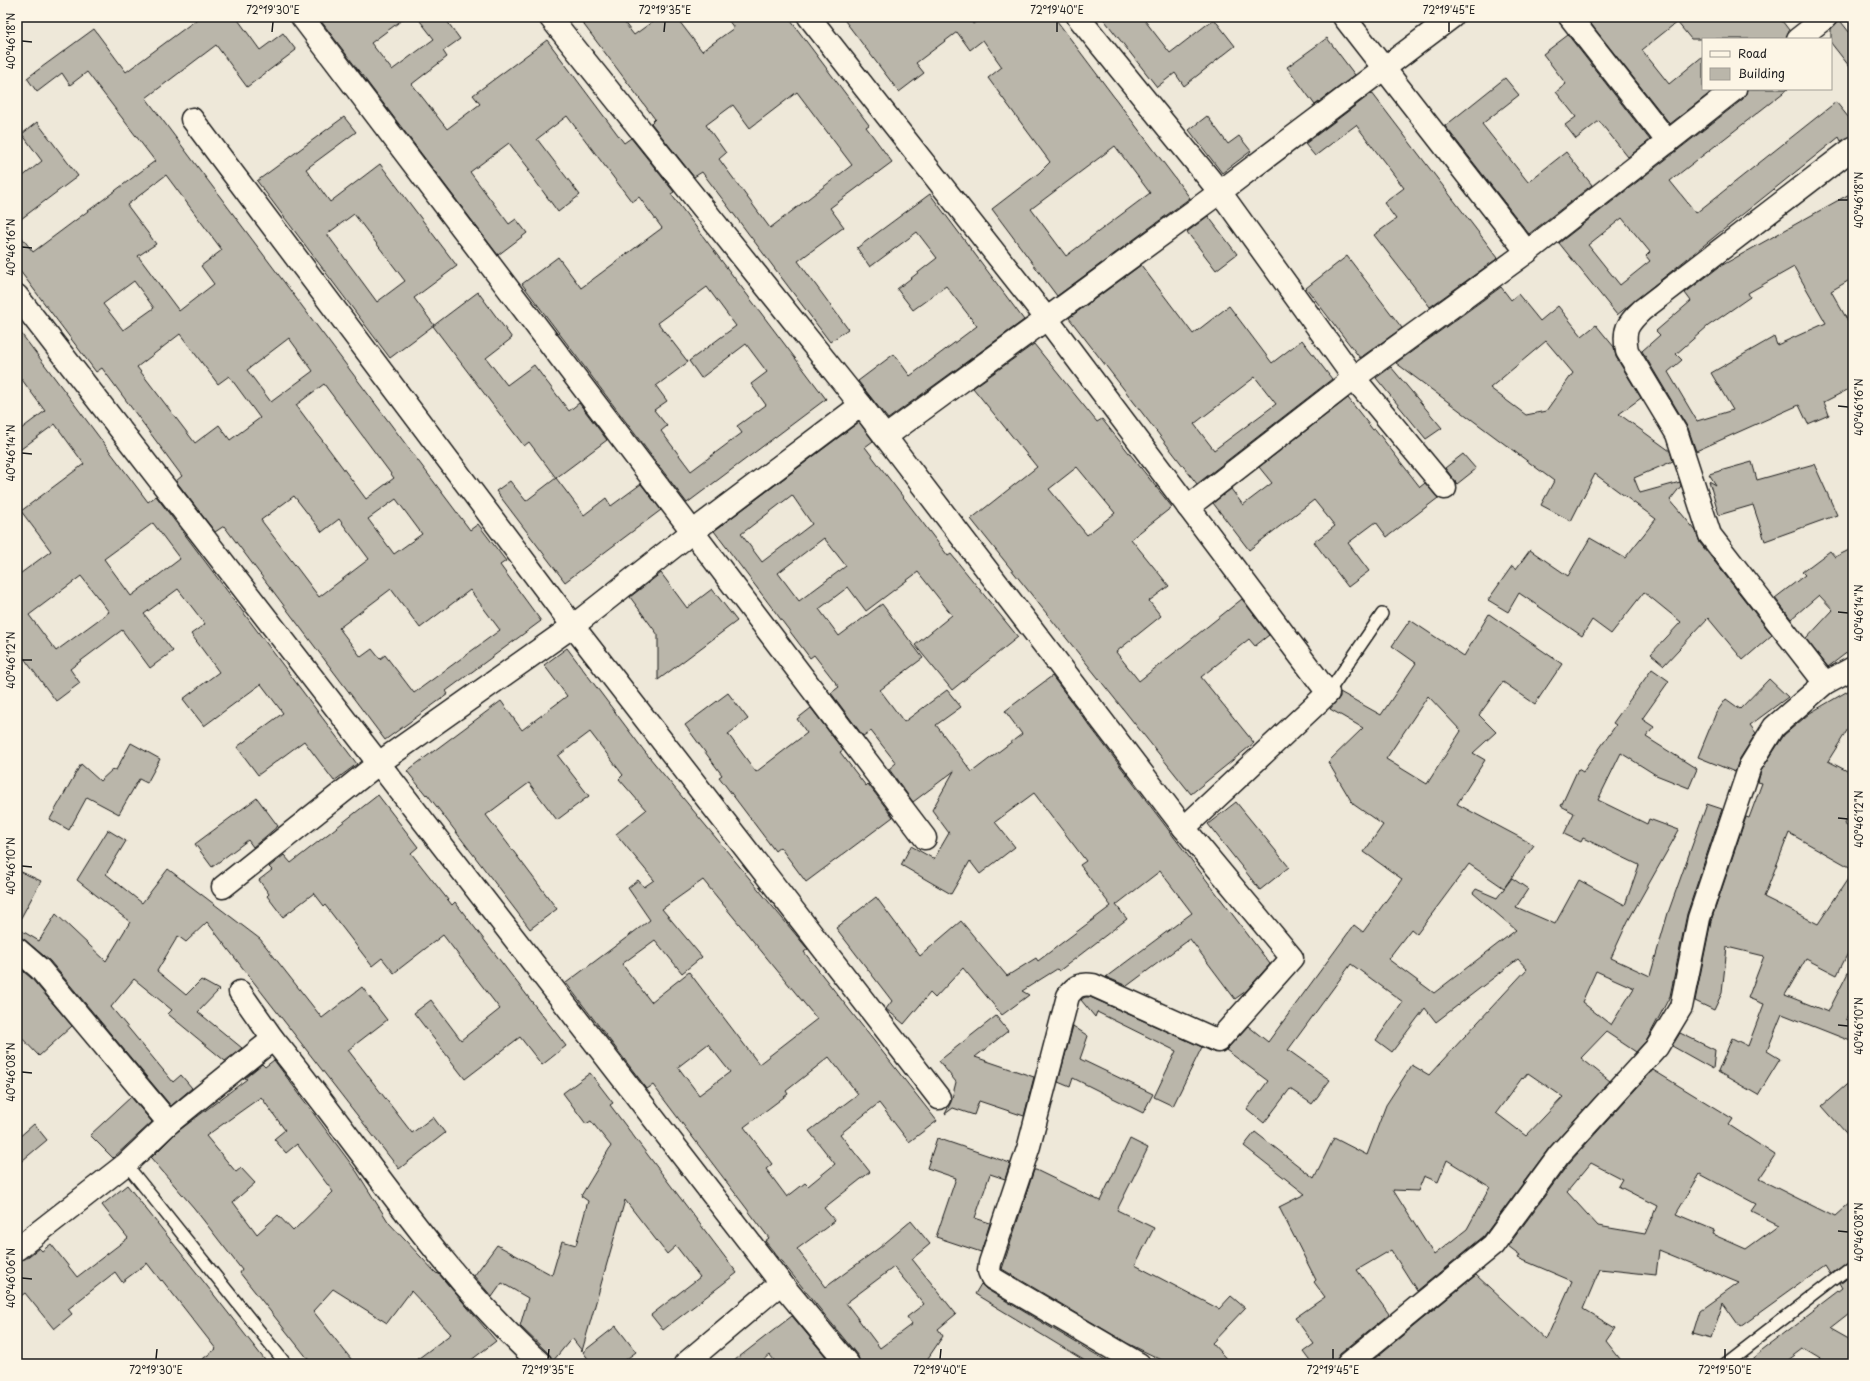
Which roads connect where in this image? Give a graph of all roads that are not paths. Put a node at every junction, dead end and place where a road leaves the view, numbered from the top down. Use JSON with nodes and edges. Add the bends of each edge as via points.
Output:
{"nodes":[{"id":1,"x":302,"y":17,"type":"edge"},
{"id":2,"x":550,"y":17,"type":"edge"},
{"id":3,"x":809,"y":17,"type":"edge"},
{"id":4,"x":1078,"y":17,"type":"edge"},
{"id":5,"x":1344,"y":17,"type":"edge"},
{"id":6,"x":1452,"y":17,"type":"edge"},
{"id":7,"x":1570,"y":17,"type":"edge"},
{"id":8,"x":1824,"y":18,"type":"edge"},
{"id":9,"x":1799,"y":38,"type":"edge"},
{"id":10,"x":1385,"y":68,"type":"junction"},
{"id":11,"x":1734,"y":90,"type":"edge"},
{"id":12,"x":192,"y":119,"type":"dead end"},
{"id":13,"x":1668,"y":142,"type":"junction"},
{"id":14,"x":1853,"y":148,"type":"edge"},
{"id":15,"x":1220,"y":192,"type":"junction"},
{"id":16,"x":1527,"y":252,"type":"junction"},
{"id":17,"x":17,"y":296,"type":"edge"},
{"id":18,"x":1047,"y":319,"type":"junction"},
{"id":19,"x":1354,"y":378,"type":"junction"},
{"id":20,"x":860,"y":405,"type":"junction"},
{"id":21,"x":885,"y":437,"type":"junction"},
{"id":22,"x":1445,"y":488,"type":"dead end"},
{"id":23,"x":1188,"y":506,"type":"junction"},
{"id":24,"x":691,"y":533,"type":"junction"},
{"id":25,"x":1382,"y":614,"type":"dead end"},
{"id":26,"x":573,"y":626,"type":"junction"},
{"id":27,"x":1853,"y":668,"type":"edge"},
{"id":28,"x":1825,"y":683,"type":"junction"},
{"id":29,"x":1328,"y":692,"type":"junction"},
{"id":30,"x":379,"y":763,"type":"junction"},
{"id":31,"x":1184,"y":828,"type":"junction"},
{"id":32,"x":924,"y":838,"type":"dead end"},
{"id":33,"x":223,"y":887,"type":"dead end"},
{"id":34,"x":17,"y":949,"type":"edge"},
{"id":35,"x":240,"y":992,"type":"dead end"},
{"id":36,"x":273,"y":1039,"type":"junction"},
{"id":37,"x":939,"y":1098,"type":"dead end"},
{"id":38,"x":169,"y":1123,"type":"junction"},
{"id":39,"x":126,"y":1164,"type":"junction"},
{"id":40,"x":17,"y":1249,"type":"edge"},
{"id":41,"x":1853,"y":1265,"type":"edge"},
{"id":42,"x":781,"y":1283,"type":"junction"},
{"id":43,"x":286,"y":1364,"type":"edge"},
{"id":44,"x":541,"y":1364,"type":"edge"},
{"id":45,"x":686,"y":1364,"type":"edge"},
{"id":46,"x":848,"y":1364,"type":"edge"},
{"id":47,"x":1139,"y":1364,"type":"edge"},
{"id":48,"x":1348,"y":1364,"type":"edge"},
{"id":49,"x":1725,"y":1364,"type":"edge"}],
"edges":[{"from":1,"to":24,"type":"street"},
{"from":2,"to":20,"type":"street"},
{"from":3,"to":18,"type":"street"},
{"from":4,"to":15,"type":"street"},
{"from":5,"to":10,"type":"street"},
{"from":6,"to":10,"type":"street"},
{"from":7,"to":13,"type":"street"},
{"from":8,"to":9,"type":"street"},
{"from":10,"to":15,"type":"street"},
{"from":10,"to":16,"type":"street"},
{"from":11,"to":13,"type":"street"},
{"from":12,"to":26,"type":"street"},
{"from":13,"to":16,"type":"street"},
{"from":14,"to":28,"type":"street","via":[[1642,310],[1626,328],[1625,338],[1627,351],[1677,434],[1710,535]]},
{"from":15,"to":18,"type":"street"},
{"from":15,"to":19,"type":"street"},
{"from":16,"to":19,"type":"street"},
{"from":17,"to":30,"type":"street"},
{"from":18,"to":21,"type":"street"},
{"from":18,"to":23,"type":"street"},
{"from":19,"to":22,"type":"street"},
{"from":19,"to":23,"type":"street"},
{"from":20,"to":21,"type":"street"},
{"from":20,"to":24,"type":"street"},
{"from":21,"to":31,"type":"street"},
{"from":23,"to":29,"type":"street"},
{"from":24,"to":26,"type":"street"},
{"from":24,"to":32,"type":"street"},
{"from":25,"to":29,"type":"lane"},
{"from":26,"to":30,"type":"street"},
{"from":26,"to":37,"type":"street"},
{"from":27,"to":28,"type":"street"},
{"from":28,"to":48,"type":"street","via":[[1774,727],[1750,766],[1699,918],[1681,1007],[1657,1047],[1559,1155],[1493,1245]]},
{"from":29,"to":31,"type":"street"},
{"from":30,"to":33,"type":"street"},
{"from":30,"to":42,"type":"street"},
{"from":31,"to":47,"type":"street","via":[[1292,958],[1218,1041],[1093,985],[1082,983],[1073,989],[1068,996],[1029,1146],[989,1267],[992,1278]]},
{"from":34,"to":38,"type":"street","via":[[40,969]]},
{"from":35,"to":36,"type":"street"},
{"from":36,"to":38,"type":"street"},
{"from":36,"to":44,"type":"street","via":[[455,1275],[518,1344]]},
{"from":38,"to":39,"type":"street"},
{"from":39,"to":40,"type":"street"},
{"from":39,"to":43,"type":"lane"},
{"from":41,"to":49,"type":"lane"},
{"from":42,"to":45,"type":"street"},
{"from":42,"to":46,"type":"street"}]}
